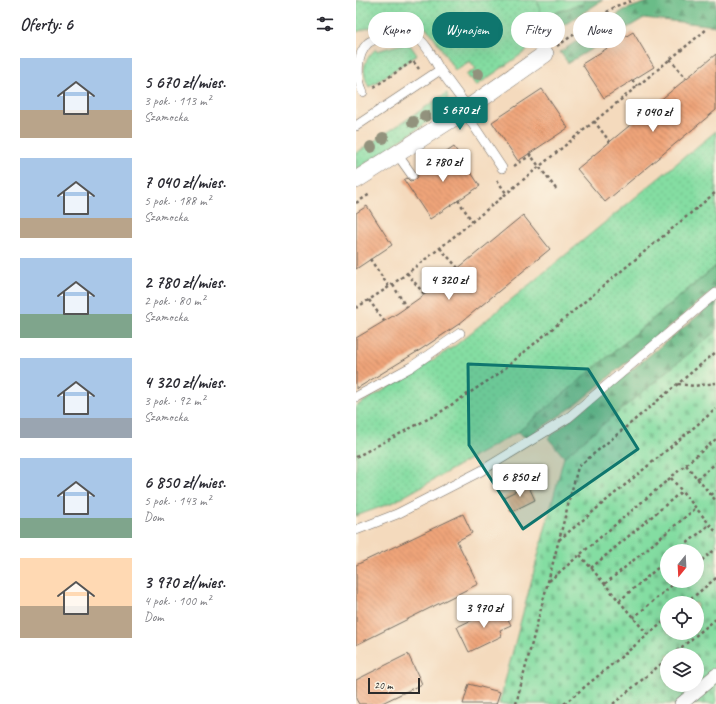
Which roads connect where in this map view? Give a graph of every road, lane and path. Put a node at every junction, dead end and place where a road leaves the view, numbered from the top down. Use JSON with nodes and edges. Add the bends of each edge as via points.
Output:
{"nodes":[{"id":1,"x":634,"y":0,"type":"edge"},
{"id":2,"x":708,"y":29,"type":"dead end"},
{"id":3,"x":545,"y":54,"type":"joint"},
{"id":4,"x":670,"y":59,"type":"junction"},
{"id":5,"x":440,"y":70,"type":"junction"},
{"id":6,"x":686,"y":78,"type":"dead end"},
{"id":7,"x":632,"y":80,"type":"dead end"},
{"id":8,"x":637,"y":86,"type":"junction"},
{"id":9,"x":363,"y":92,"type":"dead end"},
{"id":10,"x":466,"y":110,"type":"junction"},
{"id":11,"x":594,"y":122,"type":"junction"},
{"id":12,"x":356,"y":126,"type":"edge"},
{"id":13,"x":610,"y":142,"type":"dead end"},
{"id":14,"x":398,"y":154,"type":"junction"},
{"id":15,"x":529,"y":154,"type":"dead end"},
{"id":16,"x":538,"y":166,"type":"junction"},
{"id":17,"x":502,"y":168,"type":"dead end"},
{"id":18,"x":412,"y":175,"type":"dead end"},
{"id":19,"x":356,"y":180,"type":"edge"},
{"id":20,"x":498,"y":181,"type":"dead end"},
{"id":21,"x":556,"y":189,"type":"dead end"},
{"id":22,"x":716,"y":192,"type":"edge"},
{"id":23,"x":506,"y":193,"type":"junction"},
{"id":24,"x":458,"y":200,"type":"dead end"},
{"id":25,"x":472,"y":221,"type":"junction"},
{"id":26,"x":440,"y":248,"type":"junction"},
{"id":27,"x":370,"y":259,"type":"dead end"},
{"id":28,"x":458,"y":268,"type":"dead end"},
{"id":29,"x":407,"y":273,"type":"junction"},
{"id":30,"x":393,"y":285,"type":"junction"},
{"id":31,"x":389,"y":287,"type":"junction"},
{"id":32,"x":716,"y":293,"type":"edge"},
{"id":33,"x":424,"y":294,"type":"dead end"},
{"id":34,"x":369,"y":300,"type":"junction"},
{"id":35,"x":406,"y":307,"type":"dead end"},
{"id":36,"x":356,"y":308,"type":"edge"},
{"id":37,"x":384,"y":321,"type":"dead end"},
{"id":38,"x":460,"y":333,"type":"dead end"},
{"id":39,"x":716,"y":352,"type":"edge"},
{"id":40,"x":716,"y":383,"type":"edge"},
{"id":41,"x":678,"y":384,"type":"junction"},
{"id":42,"x":356,"y":397,"type":"edge"},
{"id":43,"x":716,"y":409,"type":"edge"},
{"id":44,"x":716,"y":439,"type":"edge"},
{"id":45,"x":356,"y":457,"type":"edge"},
{"id":46,"x":716,"y":463,"type":"edge"},
{"id":47,"x":686,"y":465,"type":"junction"},
{"id":48,"x":671,"y":478,"type":"junction"},
{"id":49,"x":697,"y":479,"type":"junction"},
{"id":50,"x":682,"y":491,"type":"junction"},
{"id":51,"x":716,"y":491,"type":"edge"},
{"id":52,"x":711,"y":496,"type":"junction"},
{"id":53,"x":716,"y":501,"type":"edge"},
{"id":54,"x":696,"y":508,"type":"junction"},
{"id":55,"x":710,"y":524,"type":"junction"},
{"id":56,"x":356,"y":530,"type":"edge"},
{"id":57,"x":716,"y":532,"type":"edge"},
{"id":58,"x":559,"y":540,"type":"junction"},
{"id":59,"x":686,"y":544,"type":"edge"},
{"id":60,"x":716,"y":548,"type":"edge"},
{"id":61,"x":580,"y":555,"type":"junction"},
{"id":62,"x":704,"y":558,"type":"edge"},
{"id":63,"x":660,"y":566,"type":"edge"},
{"id":64,"x":591,"y":568,"type":"junction"},
{"id":65,"x":716,"y":578,"type":"edge"},
{"id":66,"x":548,"y":582,"type":"junction"},
{"id":67,"x":605,"y":584,"type":"junction"},
{"id":68,"x":669,"y":588,"type":"edge"},
{"id":69,"x":694,"y":596,"type":"edge"},
{"id":70,"x":619,"y":601,"type":"junction"},
{"id":71,"x":633,"y":618,"type":"junction"},
{"id":72,"x":716,"y":619,"type":"edge"},
{"id":73,"x":660,"y":625,"type":"edge"},
{"id":74,"x":648,"y":635,"type":"junction"},
{"id":75,"x":681,"y":648,"type":"edge"},
{"id":76,"x":660,"y":665,"type":"edge"},
{"id":77,"x":716,"y":675,"type":"edge"},
{"id":78,"x":516,"y":704,"type":"edge"},
{"id":79,"x":564,"y":704,"type":"edge"},
{"id":80,"x":613,"y":704,"type":"edge"},
{"id":81,"x":681,"y":704,"type":"edge"}],
"edges":[{"from":1,"to":3,"type":"path","via":[[616,6]]},
{"from":2,"to":4,"type":"path"},
{"from":3,"to":10,"type":"street"},
{"from":4,"to":6,"type":"path"},
{"from":4,"to":8,"type":"path"},
{"from":5,"to":9,"type":"lane","via":[[419,39],[410,34],[398,33],[369,43],[361,52],[357,76]]},
{"from":5,"to":10,"type":"lane"},
{"from":5,"to":12,"type":"lane"},
{"from":7,"to":8,"type":"path"},
{"from":8,"to":11,"type":"path"},
{"from":10,"to":14,"type":"street"},
{"from":10,"to":17,"type":"lane"},
{"from":11,"to":13,"type":"path"},
{"from":11,"to":16,"type":"path"},
{"from":14,"to":18,"type":"lane"},
{"from":14,"to":19,"type":"street"},
{"from":15,"to":16,"type":"path"},
{"from":16,"to":21,"type":"path"},
{"from":16,"to":23,"type":"path"},
{"from":20,"to":23,"type":"path"},
{"from":22,"to":45,"type":"path","via":[[498,374],[439,412]]},
{"from":23,"to":25,"type":"path"},
{"from":24,"to":25,"type":"path"},
{"from":25,"to":26,"type":"path"},
{"from":26,"to":28,"type":"path"},
{"from":26,"to":29,"type":"path"},
{"from":27,"to":31,"type":"path"},
{"from":29,"to":30,"type":"path"},
{"from":29,"to":33,"type":"path"},
{"from":30,"to":31,"type":"path"},
{"from":30,"to":35,"type":"path"},
{"from":31,"to":34,"type":"path"},
{"from":32,"to":56,"type":"lane","via":[[568,418],[481,471],[397,514]]},
{"from":34,"to":36,"type":"path"},
{"from":34,"to":37,"type":"path"},
{"from":38,"to":42,"type":"lane","via":[[411,367]]},
{"from":39,"to":41,"type":"path"},
{"from":40,"to":41,"type":"path","via":[[694,386]]},
{"from":41,"to":58,"type":"path","via":[[578,466]]},
{"from":43,"to":58,"type":"path"},
{"from":44,"to":47,"type":"path"},
{"from":46,"to":49,"type":"path"},
{"from":47,"to":48,"type":"path"},
{"from":47,"to":49,"type":"path"},
{"from":48,"to":50,"type":"path"},
{"from":48,"to":61,"type":"path"},
{"from":49,"to":52,"type":"path"},
{"from":50,"to":54,"type":"path"},
{"from":50,"to":64,"type":"path"},
{"from":51,"to":52,"type":"path"},
{"from":52,"to":53,"type":"path"},
{"from":54,"to":55,"type":"path"},
{"from":54,"to":67,"type":"path"},
{"from":55,"to":57,"type":"path"},
{"from":55,"to":59,"type":"path"},
{"from":58,"to":66,"type":"path"},
{"from":60,"to":62,"type":"path"},
{"from":61,"to":64,"type":"path"},
{"from":61,"to":66,"type":"path"},
{"from":63,"to":70,"type":"path"},
{"from":64,"to":67,"type":"path"},
{"from":65,"to":69,"type":"path"},
{"from":66,"to":78,"type":"path"},
{"from":67,"to":70,"type":"path"},
{"from":68,"to":71,"type":"path"},
{"from":70,"to":71,"type":"path"},
{"from":71,"to":74,"type":"path"},
{"from":72,"to":75,"type":"path"},
{"from":73,"to":74,"type":"path"},
{"from":74,"to":79,"type":"path"},
{"from":76,"to":80,"type":"path"},
{"from":77,"to":81,"type":"street"}]}
